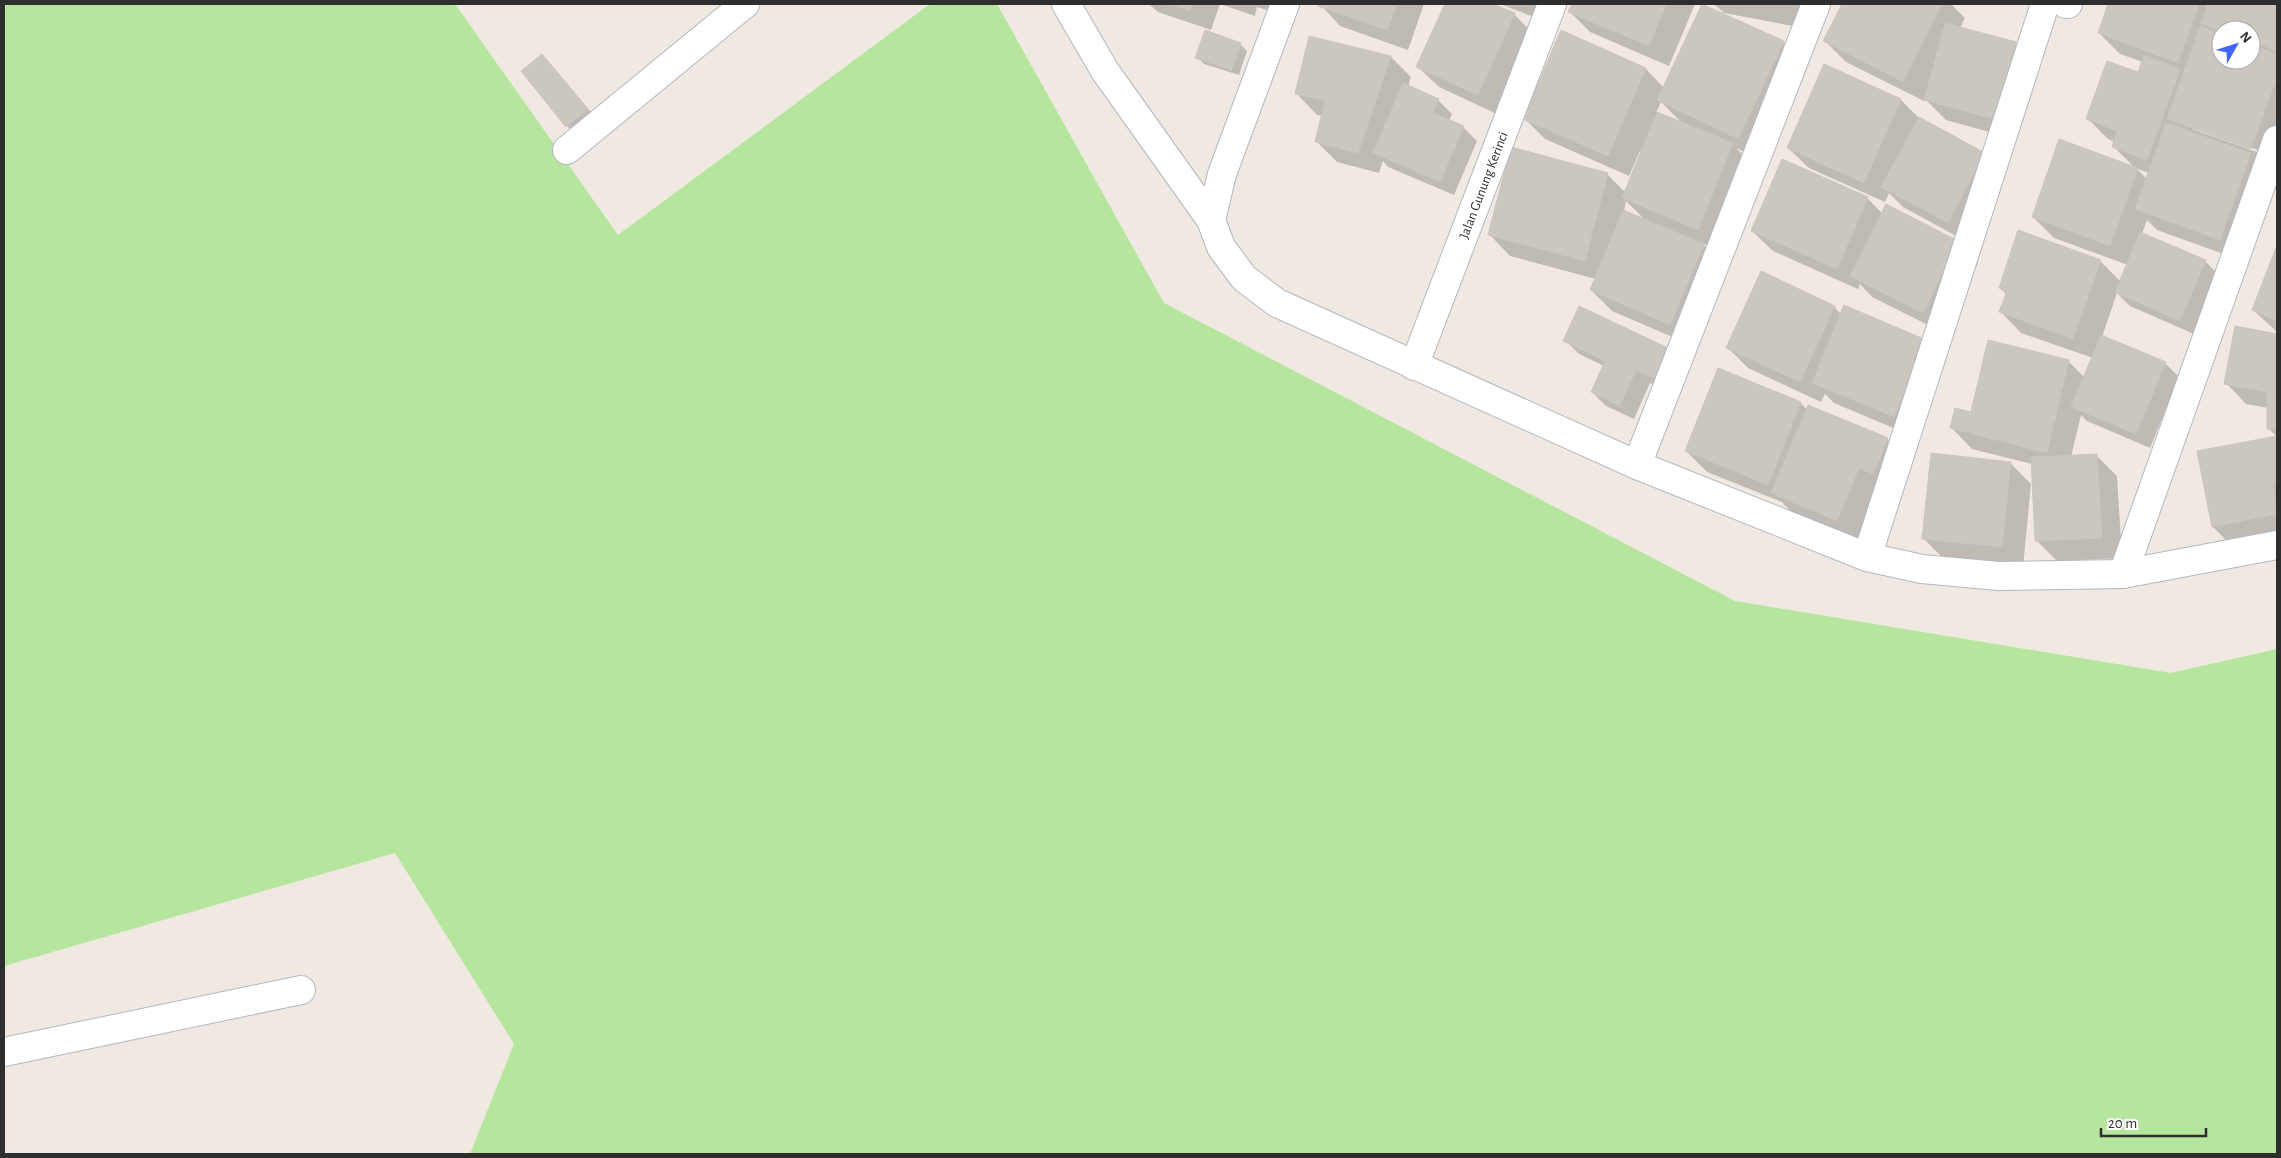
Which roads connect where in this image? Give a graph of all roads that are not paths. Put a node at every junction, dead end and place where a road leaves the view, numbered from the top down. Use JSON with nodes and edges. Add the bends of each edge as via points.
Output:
{"nodes":[{"id":1,"x":744,"y":4,"type":"edge"},
{"id":2,"x":1066,"y":4,"type":"edge"},
{"id":3,"x":1285,"y":4,"type":"edge"},
{"id":4,"x":1552,"y":4,"type":"edge"},
{"id":5,"x":1816,"y":4,"type":"edge"},
{"id":6,"x":2045,"y":4,"type":"edge"},
{"id":7,"x":2277,"y":140,"type":"edge"},
{"id":8,"x":567,"y":150,"type":"dead end"},
{"id":9,"x":1211,"y":220,"type":"junction"},
{"id":10,"x":1414,"y":366,"type":"junction"},
{"id":11,"x":1637,"y":465,"type":"junction"},
{"id":12,"x":2277,"y":545,"type":"edge"},
{"id":13,"x":1867,"y":557,"type":"junction"},
{"id":14,"x":2124,"y":574,"type":"junction"},
{"id":15,"x":301,"y":990,"type":"dead end"},
{"id":16,"x":4,"y":1052,"type":"edge"}],
"edges":[{"from":1,"to":8,"type":"street"},
{"from":2,"to":9,"type":"street","via":[[1105,72]]},
{"from":3,"to":9,"type":"street","via":[[1222,174]]},
{"from":4,"to":10,"type":"street","name":"Jalan Gunung Kerinci"},
{"from":5,"to":11,"type":"street"},
{"from":6,"to":13,"type":"street"},
{"from":7,"to":14,"type":"street"},
{"from":9,"to":10,"type":"street","via":[[1221,247],[1244,278],[1277,303]]},
{"from":10,"to":11,"type":"street"},
{"from":11,"to":13,"type":"street"},
{"from":12,"to":14,"type":"street"},
{"from":13,"to":14,"type":"street","via":[[1922,569],[1998,576]]},
{"from":15,"to":16,"type":"street"}]}
